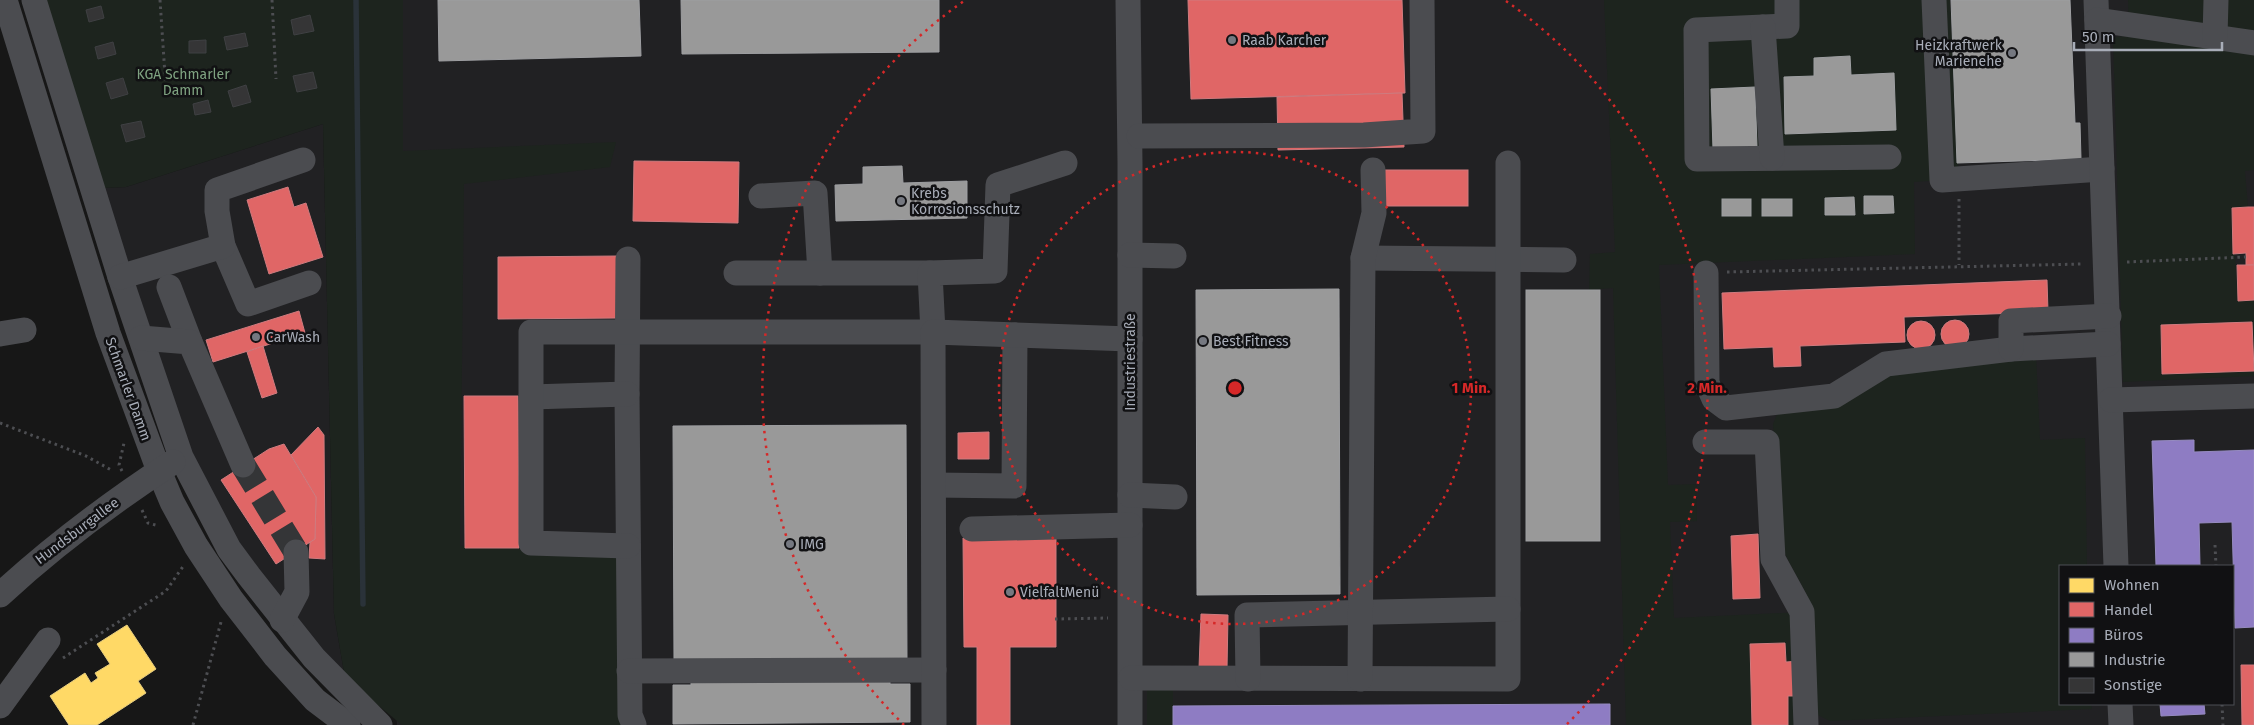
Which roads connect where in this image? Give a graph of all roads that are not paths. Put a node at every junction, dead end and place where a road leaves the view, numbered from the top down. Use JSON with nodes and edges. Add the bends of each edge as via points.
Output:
{"nodes":[{"id":1,"x":5,"y":0,"type":"edge"},
{"id":2,"x":34,"y":0,"type":"edge"},
{"id":3,"x":1128,"y":0,"type":"edge"},
{"id":4,"x":1422,"y":0,"type":"edge"},
{"id":5,"x":1788,"y":0,"type":"edge"},
{"id":6,"x":1934,"y":0,"type":"edge"},
{"id":7,"x":2216,"y":0,"type":"edge"},
{"id":8,"x":2097,"y":10,"type":"edge"},
{"id":9,"x":1763,"y":27,"type":"junction"},
{"id":10,"x":2214,"y":37,"type":"junction"},
{"id":11,"x":2254,"y":43,"type":"edge"},
{"id":12,"x":1139,"y":136,"type":"dead end"},
{"id":13,"x":1889,"y":157,"type":"dead end"},
{"id":14,"x":1772,"y":158,"type":"junction"},
{"id":15,"x":302,"y":160,"type":"dead end"},
{"id":16,"x":1065,"y":163,"type":"dead end"},
{"id":17,"x":1508,"y":163,"type":"dead end"},
{"id":18,"x":2102,"y":168,"type":"junction"},
{"id":19,"x":1373,"y":170,"type":"dead end"},
{"id":20,"x":761,"y":196,"type":"dead end"},
{"id":21,"x":223,"y":246,"type":"junction"},
{"id":22,"x":1130,"y":255,"type":"junction"},
{"id":23,"x":1174,"y":256,"type":"dead end"},
{"id":24,"x":1363,"y":258,"type":"junction"},
{"id":25,"x":628,"y":259,"type":"dead end"},
{"id":26,"x":1508,"y":260,"type":"junction"},
{"id":27,"x":1564,"y":260,"type":"dead end"},
{"id":28,"x":736,"y":273,"type":"dead end"},
{"id":29,"x":820,"y":273,"type":"junction"},
{"id":30,"x":1706,"y":273,"type":"road end"},
{"id":31,"x":930,"y":274,"type":"junction"},
{"id":32,"x":120,"y":277,"type":"junction"},
{"id":33,"x":308,"y":283,"type":"dead end"},
{"id":34,"x":170,"y":287,"type":"dead end"},
{"id":35,"x":2109,"y":316,"type":"junction"},
{"id":36,"x":24,"y":330,"type":"dead end"},
{"id":37,"x":628,"y":332,"type":"junction"},
{"id":38,"x":933,"y":332,"type":"junction"},
{"id":39,"x":0,"y":334,"type":"edge"},
{"id":40,"x":1015,"y":335,"type":"junction"},
{"id":41,"x":140,"y":338,"type":"junction"},
{"id":42,"x":1130,"y":339,"type":"junction"},
{"id":43,"x":190,"y":342,"type":"junction"},
{"id":44,"x":2108,"y":344,"type":"junction"},
{"id":45,"x":2012,"y":349,"type":"junction"},
{"id":46,"x":627,"y":394,"type":"junction"},
{"id":47,"x":2254,"y":396,"type":"edge"},
{"id":48,"x":531,"y":397,"type":"junction"},
{"id":49,"x":2111,"y":400,"type":"junction"},
{"id":50,"x":1705,"y":442,"type":"dead end"},
{"id":51,"x":182,"y":457,"type":"junction"},
{"id":52,"x":243,"y":465,"type":"tunnel mouth"},
{"id":53,"x":159,"y":472,"type":"junction"},
{"id":54,"x":934,"y":485,"type":"junction"},
{"id":55,"x":1130,"y":495,"type":"junction"},
{"id":56,"x":1175,"y":498,"type":"dead end"},
{"id":57,"x":1130,"y":526,"type":"junction"},
{"id":58,"x":972,"y":529,"type":"dead end"},
{"id":59,"x":628,"y":546,"type":"junction"},
{"id":60,"x":296,"y":552,"type":"tunnel mouth"},
{"id":61,"x":2116,"y":565,"type":"edge"},
{"id":62,"x":0,"y":595,"type":"edge"},
{"id":63,"x":1508,"y":609,"type":"junction"},
{"id":64,"x":1360,"y":611,"type":"junction"},
{"id":65,"x":282,"y":620,"type":"junction"},
{"id":66,"x":48,"y":640,"type":"road end"},
{"id":67,"x":934,"y":670,"type":"junction"},
{"id":68,"x":629,"y":671,"type":"junction"},
{"id":69,"x":1131,"y":678,"type":"junction"},
{"id":70,"x":1248,"y":679,"type":"junction"},
{"id":71,"x":1360,"y":679,"type":"junction"},
{"id":72,"x":2120,"y":705,"type":"edge"},
{"id":73,"x":0,"y":706,"type":"edge"},
{"id":74,"x":348,"y":725,"type":"edge"},
{"id":75,"x":380,"y":725,"type":"edge"},
{"id":76,"x":634,"y":725,"type":"edge"},
{"id":77,"x":934,"y":725,"type":"edge"},
{"id":78,"x":1130,"y":725,"type":"edge"},
{"id":79,"x":1806,"y":725,"type":"edge"},
{"id":80,"x":2121,"y":725,"type":"edge"}],
"edges":[{"from":1,"to":53,"type":"street","name":"Schmarler Damm","via":[[108,333]]},
{"from":2,"to":32,"type":"street","name":"Schmarler Damm"},
{"from":3,"to":22,"type":"street","name":"Industriestraße"},
{"from":4,"to":12,"type":"street","via":[[1423,131],[1364,135]]},
{"from":5,"to":9,"type":"street","via":[[1787,26]]},
{"from":6,"to":18,"type":"street","via":[[1942,180]]},
{"from":7,"to":10,"type":"street"},
{"from":8,"to":10,"type":"street"},
{"from":8,"to":18,"type":"street"},
{"from":9,"to":14,"type":"street"},
{"from":9,"to":14,"type":"street","via":[[1696,30],[1697,159]]},
{"from":10,"to":11,"type":"street"},
{"from":13,"to":14,"type":"street"},
{"from":15,"to":21,"type":"street","via":[[217,190]]},
{"from":16,"to":31,"type":"street","via":[[998,185],[995,271]]},
{"from":17,"to":26,"type":"street"},
{"from":18,"to":35,"type":"street"},
{"from":19,"to":24,"type":"street","via":[[1374,213]]},
{"from":20,"to":29,"type":"street","via":[[815,193]]},
{"from":21,"to":32,"type":"street"},
{"from":21,"to":33,"type":"street","via":[[248,304]]},
{"from":22,"to":23,"type":"street"},
{"from":22,"to":42,"type":"street","name":"Industriestraße"},
{"from":24,"to":26,"type":"street"},
{"from":24,"to":64,"type":"street"},
{"from":25,"to":37,"type":"street"},
{"from":26,"to":27,"type":"street"},
{"from":26,"to":63,"type":"street"},
{"from":28,"to":29,"type":"street"},
{"from":29,"to":31,"type":"street"},
{"from":30,"to":45,"type":"street","via":[[1707,383],[1714,399],[1726,408],[1834,396],[1886,364]]},
{"from":31,"to":38,"type":"street"},
{"from":32,"to":41,"type":"street","name":"Schmarler Damm"},
{"from":34,"to":43,"type":"street"},
{"from":35,"to":44,"type":"street"},
{"from":35,"to":45,"type":"street","via":[[2011,321]]},
{"from":36,"to":39,"type":"street"},
{"from":37,"to":38,"type":"street"},
{"from":37,"to":46,"type":"street"},
{"from":37,"to":48,"type":"street","via":[[531,332]]},
{"from":38,"to":40,"type":"street"},
{"from":38,"to":54,"type":"street"},
{"from":40,"to":42,"type":"street"},
{"from":40,"to":54,"type":"street","via":[[1014,486]]},
{"from":41,"to":43,"type":"street"},
{"from":41,"to":51,"type":"street","name":"Schmarler Damm"},
{"from":42,"to":55,"type":"street","name":"Industriestraße"},
{"from":43,"to":52,"type":"street"},
{"from":44,"to":45,"type":"street"},
{"from":44,"to":49,"type":"street"},
{"from":46,"to":48,"type":"street"},
{"from":46,"to":59,"type":"street"},
{"from":47,"to":49,"type":"street"},
{"from":48,"to":59,"type":"street","via":[[531,543]]},
{"from":49,"to":61,"type":"street"},
{"from":50,"to":79,"type":"street","via":[[1767,442],[1773,559],[1802,612]]},
{"from":51,"to":53,"type":"street","name":"Hundsburgallee"},
{"from":51,"to":65,"type":"street","name":"Schmarler Damm","via":[[229,549]]},
{"from":53,"to":62,"type":"street","name":"Hundsburgallee","via":[[85,523]]},
{"from":53,"to":74,"type":"street","name":"Schmarler Damm","via":[[196,546],[231,599],[294,678],[315,700]]},
{"from":54,"to":67,"type":"street"},
{"from":55,"to":56,"type":"street"},
{"from":55,"to":57,"type":"street","name":"Industriestraße"},
{"from":57,"to":58,"type":"street"},
{"from":57,"to":69,"type":"street","name":"Industriestraße"},
{"from":59,"to":68,"type":"street"},
{"from":60,"to":65,"type":"street","via":[[297,592]]},
{"from":63,"to":64,"type":"street"},
{"from":63,"to":71,"type":"street","via":[[1508,679]]},
{"from":64,"to":70,"type":"street","via":[[1247,615]]},
{"from":64,"to":71,"type":"street"},
{"from":65,"to":75,"type":"street","name":"Schmarler Damm","via":[[314,658]]},
{"from":66,"to":73,"type":"street"},
{"from":67,"to":68,"type":"street"},
{"from":67,"to":77,"type":"street"},
{"from":68,"to":76,"type":"street","via":[[630,715]]},
{"from":69,"to":70,"type":"street"},
{"from":69,"to":78,"type":"street","name":"Industriestraße"},
{"from":70,"to":71,"type":"street"},
{"from":72,"to":80,"type":"street"}]}
